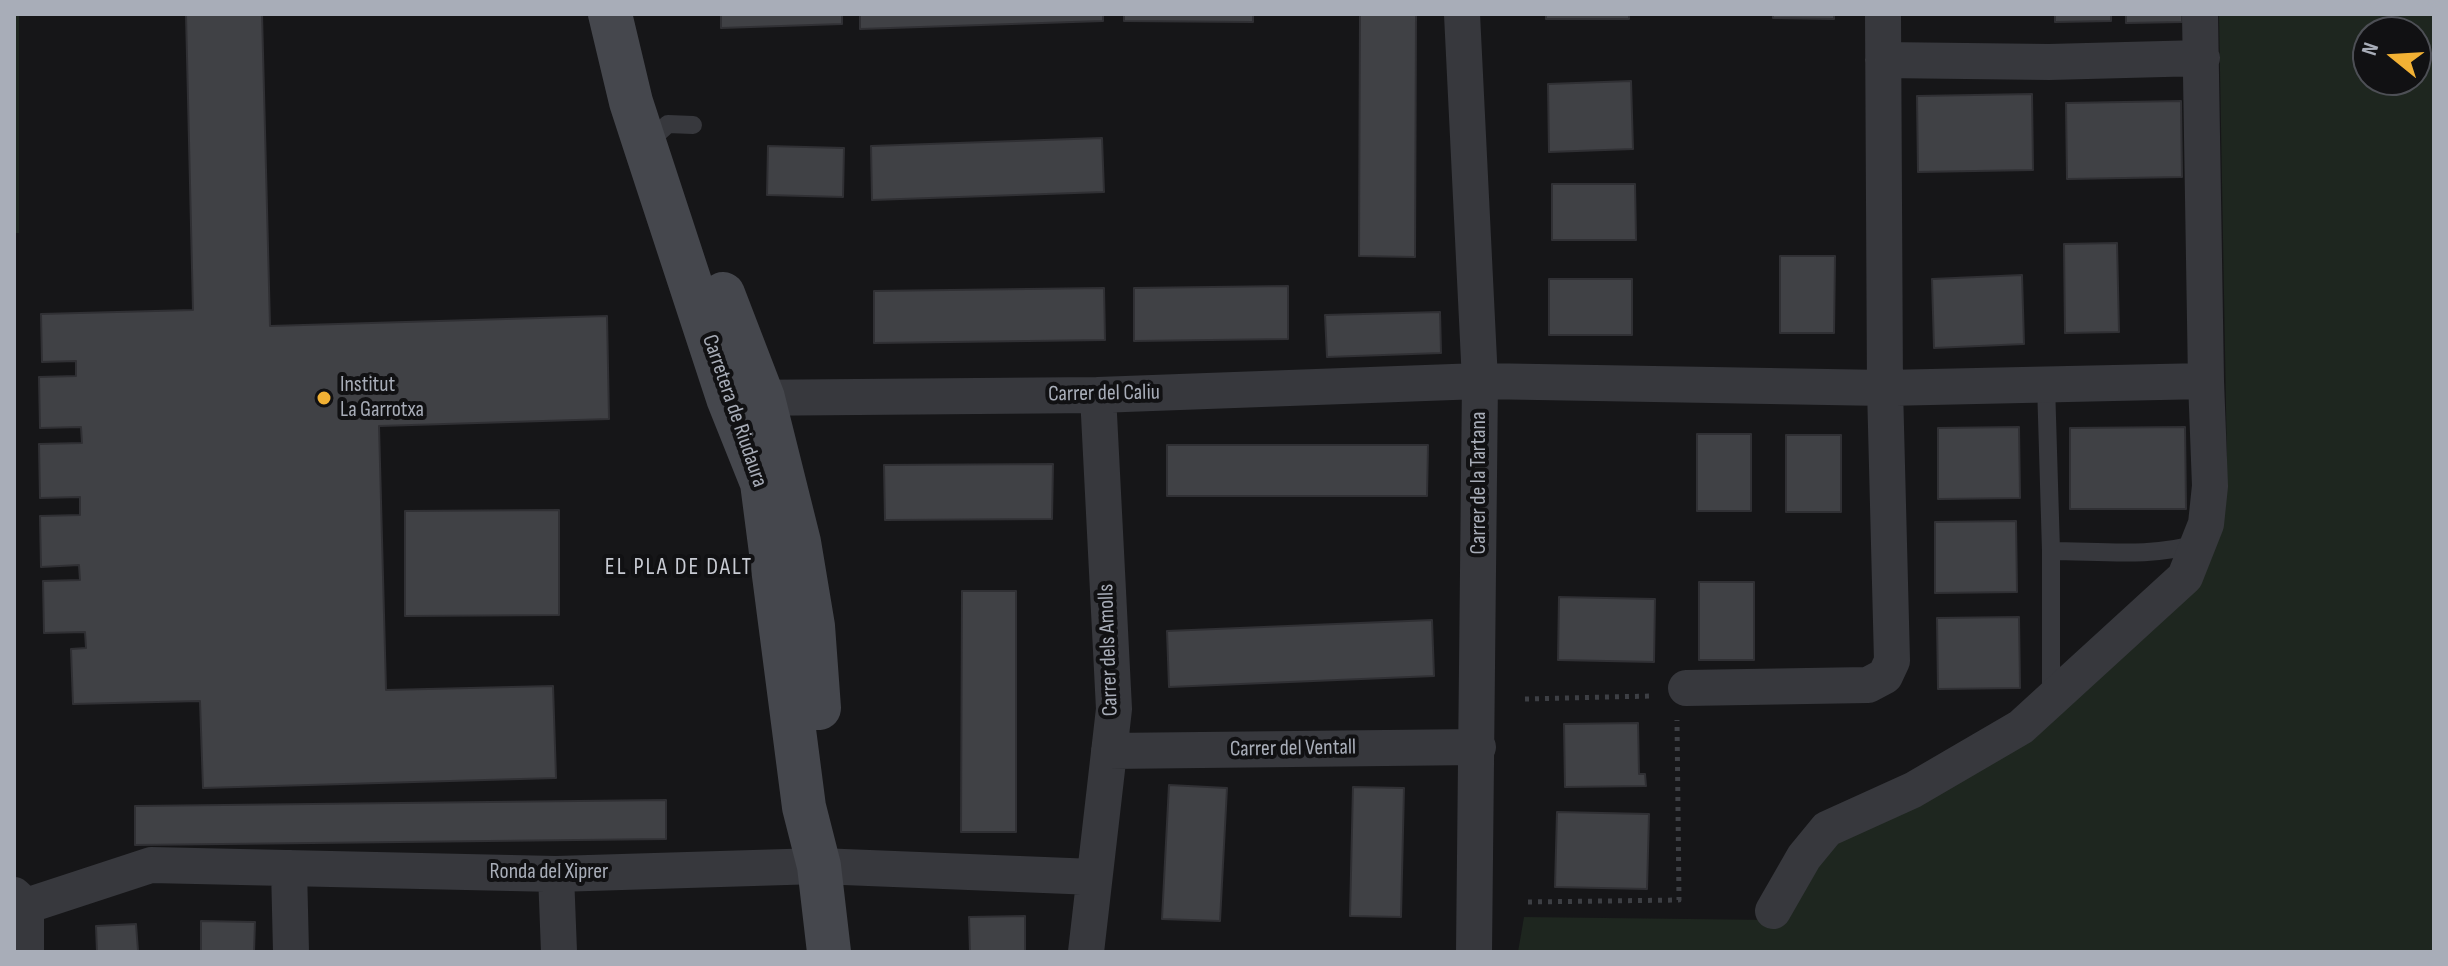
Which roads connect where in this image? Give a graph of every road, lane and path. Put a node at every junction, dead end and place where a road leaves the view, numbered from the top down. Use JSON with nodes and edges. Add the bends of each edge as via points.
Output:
{"nodes":[{"id":1,"x":610,"y":14,"type":"edge"},
{"id":2,"x":635,"y":14,"type":"edge"},
{"id":3,"x":1462,"y":14,"type":"edge"},
{"id":4,"x":1883,"y":14,"type":"edge"},
{"id":5,"x":2200,"y":14,"type":"edge"},
{"id":6,"x":2202,"y":58,"type":"junction"},
{"id":7,"x":1883,"y":60,"type":"junction"},
{"id":8,"x":669,"y":131,"type":"junction"},
{"id":9,"x":1480,"y":381,"type":"junction"},
{"id":10,"x":2206,"y":381,"type":"junction"},
{"id":11,"x":2046,"y":384,"type":"junction"},
{"id":12,"x":1885,"y":388,"type":"junction"},
{"id":13,"x":1098,"y":395,"type":"junction"},
{"id":14,"x":745,"y":398,"type":"junction"},
{"id":15,"x":2200,"y":542,"type":"junction"},
{"id":16,"x":2051,"y":551,"type":"junction"},
{"id":17,"x":1675,"y":698,"type":"junction"},
{"id":18,"x":1525,"y":699,"type":"dead end"},
{"id":19,"x":2052,"y":699,"type":"junction"},
{"id":20,"x":1478,"y":747,"type":"junction"},
{"id":21,"x":1109,"y":751,"type":"junction"},
{"id":22,"x":819,"y":866,"type":"junction"},
{"id":23,"x":289,"y":868,"type":"junction"},
{"id":24,"x":556,"y":874,"type":"junction"},
{"id":25,"x":1094,"y":877,"type":"junction"},
{"id":26,"x":1528,"y":902,"type":"dead end"},
{"id":27,"x":18,"y":903,"type":"edge"},
{"id":28,"x":1773,"y":911,"type":"dead end"},
{"id":29,"x":26,"y":952,"type":"edge"},
{"id":30,"x":291,"y":952,"type":"edge"},
{"id":31,"x":559,"y":952,"type":"edge"},
{"id":32,"x":829,"y":952,"type":"edge"},
{"id":33,"x":1086,"y":952,"type":"edge"},
{"id":34,"x":1474,"y":952,"type":"edge"}],
"edges":[{"from":1,"to":8,"type":"street","name":"Carretera de Riudaura","via":[[631,102]]},
{"from":2,"to":8,"type":"street","name":"Carretera de Riudaura","via":[[642,55]]},
{"from":3,"to":9,"type":"street","name":"Carrer de la Tartana"},
{"from":4,"to":7,"type":"street"},
{"from":5,"to":6,"type":"street"},
{"from":6,"to":7,"type":"street"},
{"from":6,"to":10,"type":"street"},
{"from":7,"to":12,"type":"street"},
{"from":8,"to":14,"type":"street","name":"Carretera de Riudaura","via":[[713,269]]},
{"from":9,"to":12,"type":"street","name":"Carrer del Caliu"},
{"from":9,"to":13,"type":"street","name":"Carrer del Caliu"},
{"from":9,"to":20,"type":"street","name":"Carrer de la Tartana"},
{"from":10,"to":11,"type":"street","name":"Carrer del Caliu"},
{"from":10,"to":15,"type":"street","via":[[2210,486]]},
{"from":11,"to":12,"type":"street","name":"Carrer del Caliu"},
{"from":11,"to":16,"type":"lane"},
{"from":12,"to":17,"type":"street","via":[[1892,661],[1885,676],[1868,685]]},
{"from":13,"to":14,"type":"street","name":"Carrer del Caliu"},
{"from":13,"to":21,"type":"street","name":"Carrer dels Amolls","via":[[1114,709]]},
{"from":14,"to":22,"type":"street","name":"Carretera de Riudaura","via":[[799,542],[813,626],[826,801]]},
{"from":15,"to":16,"type":"lane","via":[[2151,552]]},
{"from":15,"to":19,"type":"street","via":[[2185,577]]},
{"from":16,"to":19,"type":"lane"},
{"from":17,"to":18,"type":"path"},
{"from":17,"to":26,"type":"path","via":[[1679,900]]},
{"from":19,"to":28,"type":"street","via":[[2021,727],[1926,783],[1827,829]]},
{"from":20,"to":21,"type":"street","name":"Carrer del Ventall"},
{"from":20,"to":34,"type":"street","name":"Carrer de la Tartana"},
{"from":21,"to":25,"type":"street","name":"Carrer dels Amolls"},
{"from":22,"to":24,"type":"street","name":"Ronda del Xiprer"},
{"from":22,"to":25,"type":"street","name":"Ronda del Xiprer"},
{"from":22,"to":32,"type":"street","name":"Carretera de Riudaura"},
{"from":23,"to":24,"type":"street","name":"Ronda del Xiprer"},
{"from":23,"to":27,"type":"street","name":"Ronda del Xiprer","via":[[151,865]]},
{"from":23,"to":30,"type":"street"},
{"from":24,"to":31,"type":"street"},
{"from":25,"to":33,"type":"street","name":"Carrer dels Amolls"},
{"from":27,"to":29,"type":"street"}]}
